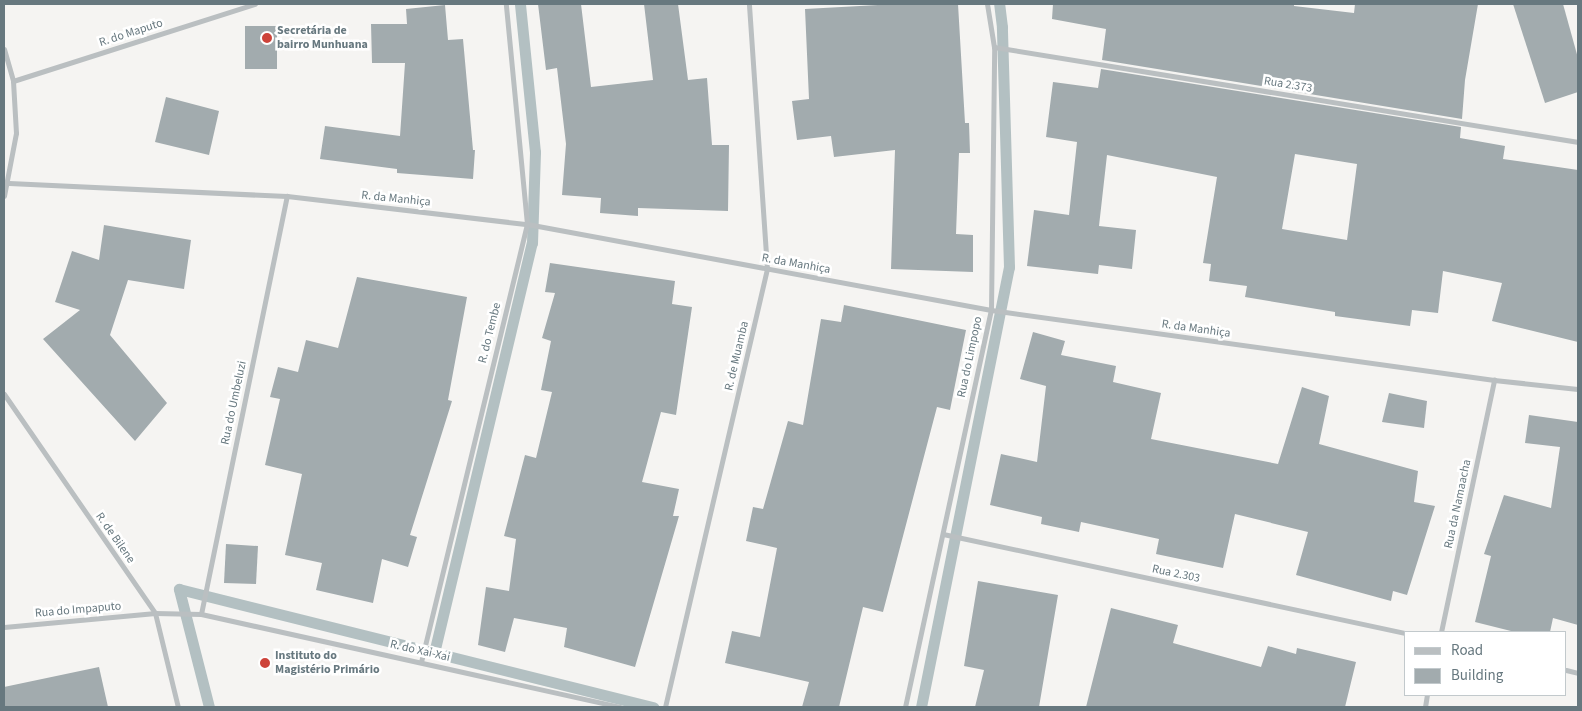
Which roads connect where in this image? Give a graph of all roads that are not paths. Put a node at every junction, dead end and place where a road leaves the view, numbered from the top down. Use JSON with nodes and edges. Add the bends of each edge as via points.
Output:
{"nodes":[{"id":1,"x":255,"y":4,"type":"edge"},
{"id":2,"x":506,"y":4,"type":"edge"},
{"id":3,"x":749,"y":4,"type":"edge"},
{"id":4,"x":987,"y":4,"type":"edge"},
{"id":5,"x":994,"y":47,"type":"junction"},
{"id":6,"x":4,"y":49,"type":"edge"},
{"id":7,"x":13,"y":82,"type":"junction"},
{"id":8,"x":1578,"y":142,"type":"edge"},
{"id":9,"x":8,"y":183,"type":"junction"},
{"id":10,"x":4,"y":196,"type":"edge"},
{"id":11,"x":287,"y":196,"type":"junction"},
{"id":12,"x":527,"y":224,"type":"junction"},
{"id":13,"x":767,"y":269,"type":"junction"},
{"id":14,"x":991,"y":310,"type":"junction"},
{"id":15,"x":1494,"y":380,"type":"junction"},
{"id":16,"x":1578,"y":389,"type":"edge"},
{"id":17,"x":4,"y":394,"type":"edge"},
{"id":18,"x":943,"y":534,"type":"junction"},
{"id":19,"x":155,"y":613,"type":"junction"},
{"id":20,"x":201,"y":614,"type":"junction"},
{"id":21,"x":4,"y":627,"type":"edge"},
{"id":22,"x":1442,"y":631,"type":"edge"},
{"id":23,"x":1404,"y":633,"type":"edge"},
{"id":24,"x":421,"y":662,"type":"junction"},
{"id":25,"x":178,"y":707,"type":"edge"},
{"id":26,"x":620,"y":707,"type":"edge"},
{"id":27,"x":665,"y":707,"type":"edge"},
{"id":28,"x":905,"y":707,"type":"edge"}],
"edges":[{"from":1,"to":7,"type":"street","name":"R. do Maputo"},
{"from":2,"to":12,"type":"street","name":"R. do Tembe"},
{"from":3,"to":13,"type":"street","name":"R. de Muamba"},
{"from":4,"to":5,"type":"street","name":"Rua do Limpopo"},
{"from":5,"to":8,"type":"street","name":"Rua 2.373"},
{"from":5,"to":14,"type":"street","name":"Rua do Limpopo"},
{"from":6,"to":7,"type":"street"},
{"from":7,"to":9,"type":"street","via":[[16,133]]},
{"from":9,"to":10,"type":"street"},
{"from":9,"to":11,"type":"street","name":"R. da Manhiça"},
{"from":11,"to":12,"type":"street","name":"R. da Manhiça"},
{"from":11,"to":20,"type":"street","name":"Rua do Umbeluzi"},
{"from":12,"to":13,"type":"street","name":"R. da Manhiça"},
{"from":12,"to":24,"type":"street","name":"R. do Tembe"},
{"from":13,"to":14,"type":"street","name":"R. da Manhiça"},
{"from":13,"to":27,"type":"street","name":"R. de Muamba"},
{"from":14,"to":15,"type":"street","name":"R. da Manhiça"},
{"from":14,"to":18,"type":"street","name":"Rua do Limpopo"},
{"from":15,"to":16,"type":"street","name":"R. da Manhiça"},
{"from":15,"to":22,"type":"street","name":"Rua da Namaacha"},
{"from":17,"to":19,"type":"street","name":"R. de Bilene"},
{"from":18,"to":23,"type":"street","name":"Rua 2.303"},
{"from":18,"to":28,"type":"street","name":"Rua do Limpopo"},
{"from":19,"to":20,"type":"street","name":"R. do Xai-Xai"},
{"from":19,"to":21,"type":"street","name":"Rua do Impaputo"},
{"from":19,"to":25,"type":"street","name":"R. de Bilene"},
{"from":20,"to":24,"type":"street","name":"R. do Xai-Xai"},
{"from":24,"to":26,"type":"street","name":"R. do Xai-Xai"}]}
